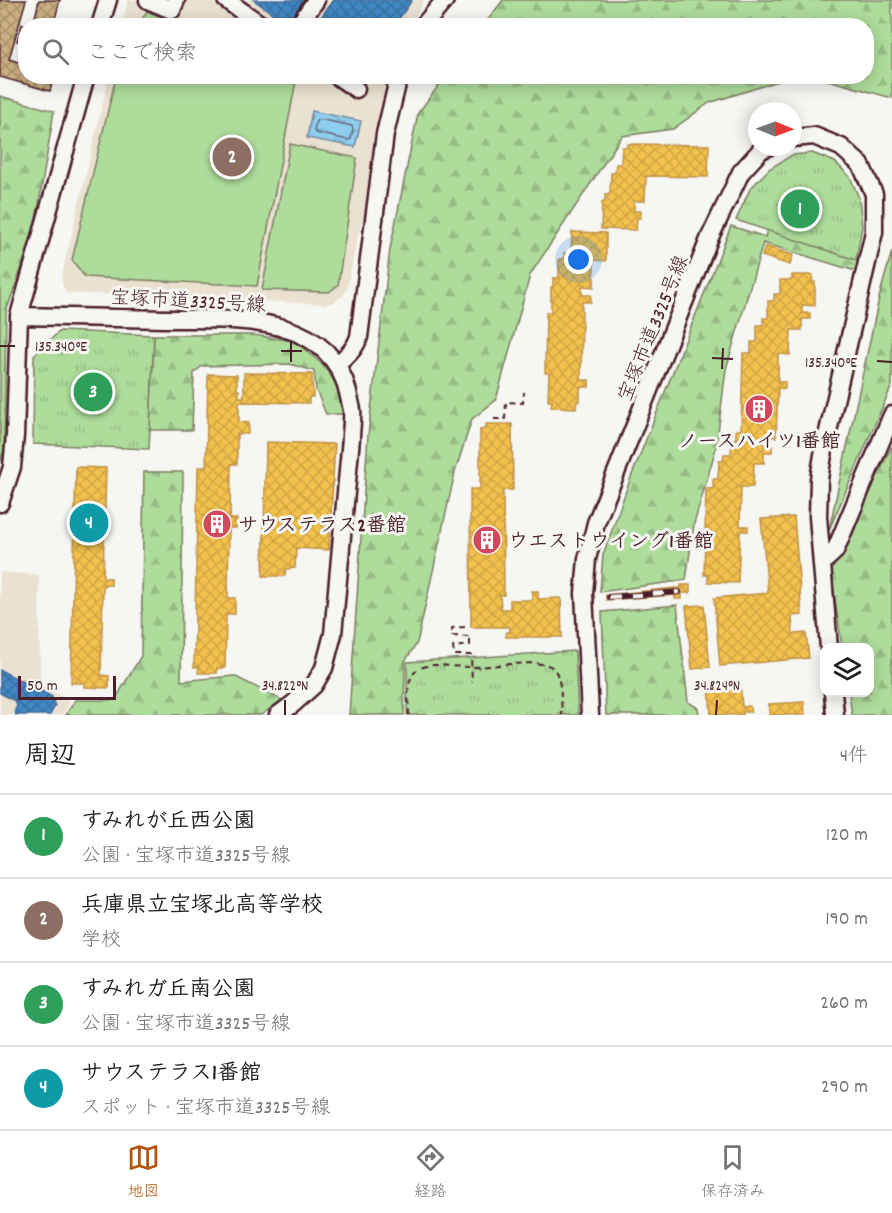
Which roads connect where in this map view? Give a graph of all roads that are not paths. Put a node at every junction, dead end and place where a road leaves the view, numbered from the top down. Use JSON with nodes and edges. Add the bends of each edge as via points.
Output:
{"nodes":[{"id":1,"x":108,"y":0,"type":"edge"},
{"id":2,"x":148,"y":0,"type":"edge"},
{"id":3,"x":176,"y":0,"type":"edge"},
{"id":4,"x":226,"y":0,"type":"edge"},
{"id":5,"x":316,"y":0,"type":"edge"},
{"id":6,"x":445,"y":0,"type":"edge"},
{"id":7,"x":102,"y":18,"type":"edge"},
{"id":8,"x":252,"y":18,"type":"edge"},
{"id":9,"x":304,"y":18,"type":"edge"},
{"id":10,"x":430,"y":18,"type":"edge"},
{"id":11,"x":84,"y":84,"type":"edge"},
{"id":12,"x":349,"y":84,"type":"edge"},
{"id":13,"x":397,"y":84,"type":"edge"},
{"id":14,"x":356,"y":89,"type":"dead end"},
{"id":15,"x":802,"y":137,"type":"edge"},
{"id":16,"x":756,"y":156,"type":"edge"},
{"id":17,"x":19,"y":316,"type":"junction"},
{"id":18,"x":336,"y":364,"type":"junction"},
{"id":19,"x":892,"y":415,"type":"edge"},
{"id":20,"x":0,"y":503,"type":"edge"},
{"id":21,"x":822,"y":563,"type":"junction"},
{"id":22,"x":829,"y":643,"type":"edge"},
{"id":23,"x":833,"y":697,"type":"edge"},
{"id":24,"x":278,"y":715,"type":"edge"},
{"id":25,"x":590,"y":715,"type":"edge"},
{"id":26,"x":835,"y":715,"type":"edge"}],
"edges":[{"from":1,"to":7,"type":"street"},
{"from":2,"to":3,"type":"street","via":[[172,10]]},
{"from":4,"to":8,"type":"street"},
{"from":5,"to":9,"type":"street"},
{"from":6,"to":10,"type":"street"},
{"from":11,"to":17,"type":"street"},
{"from":12,"to":14,"type":"street"},
{"from":13,"to":18,"type":"street","via":[[385,134],[359,337],[356,346]]},
{"from":15,"to":21,"type":"street","via":[[814,136],[841,147],[861,165],[874,194],[874,232],[821,469],[818,517]]},
{"from":16,"to":25,"type":"street","name":"宝塚市道3325号線","via":[[741,172],[710,237],[596,523],[584,594]]},
{"from":17,"to":18,"type":"street","name":"宝塚市道3325号線","via":[[262,323],[300,333]]},
{"from":17,"to":20,"type":"street","via":[[12,467]]},
{"from":18,"to":24,"type":"street","name":"宝塚市道3325号線","via":[[344,376],[352,409],[333,634],[324,668],[314,685]]},
{"from":19,"to":21,"type":"street","via":[[835,551]]},
{"from":21,"to":22,"type":"street"},
{"from":23,"to":26,"type":"street"}]}
